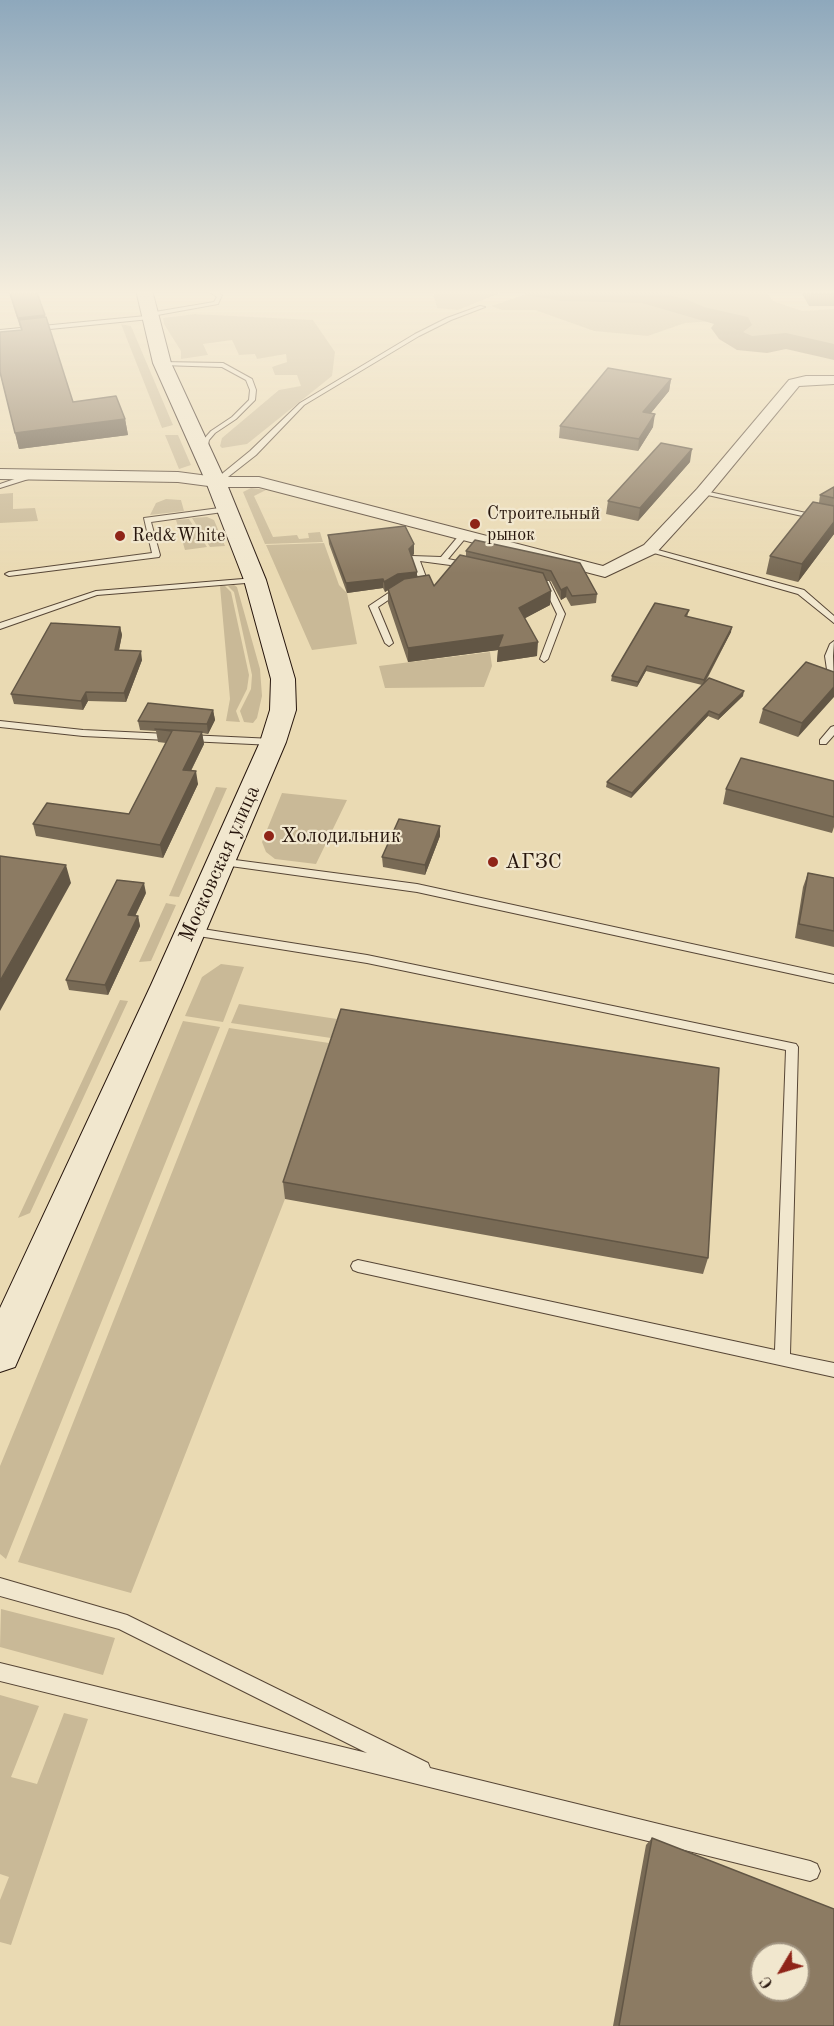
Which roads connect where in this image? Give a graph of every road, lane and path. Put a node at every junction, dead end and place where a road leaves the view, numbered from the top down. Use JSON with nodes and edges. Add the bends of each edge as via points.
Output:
{"nodes":[{"id":1,"x":172,"y":385,"type":"edge"},
{"id":2,"x":251,"y":385,"type":"edge"},
{"id":3,"x":334,"y":385,"type":"edge"},
{"id":4,"x":793,"y":385,"type":"edge"},
{"id":5,"x":203,"y":453,"type":"junction"},
{"id":6,"x":0,"y":474,"type":"edge"},
{"id":7,"x":35,"y":474,"type":"junction"},
{"id":8,"x":216,"y":482,"type":"junction"},
{"id":9,"x":0,"y":486,"type":"edge"},
{"id":10,"x":703,"y":492,"type":"junction"},
{"id":11,"x":227,"y":509,"type":"junction"},
{"id":12,"x":834,"y":521,"type":"edge"},
{"id":13,"x":464,"y":535,"type":"junction"},
{"id":14,"x":650,"y":549,"type":"junction"},
{"id":15,"x":443,"y":560,"type":"junction"},
{"id":16,"x":478,"y":568,"type":"edge"},
{"id":17,"x":9,"y":574,"type":"dead end"},
{"id":18,"x":255,"y":580,"type":"junction"},
{"id":19,"x":535,"y":580,"type":"edge"},
{"id":20,"x":834,"y":620,"type":"edge"},
{"id":21,"x":0,"y":626,"type":"edge"},
{"id":22,"x":389,"y":643,"type":"dead end"},
{"id":23,"x":834,"y":644,"type":"edge"},
{"id":24,"x":544,"y":659,"type":"dead end"},
{"id":25,"x":834,"y":683,"type":"edge"},
{"id":26,"x":0,"y":724,"type":"edge"},
{"id":27,"x":834,"y":729,"type":"edge"},
{"id":28,"x":273,"y":742,"type":"junction"},
{"id":29,"x":823,"y":742,"type":"dead end"},
{"id":30,"x":220,"y":862,"type":"junction"},
{"id":31,"x":190,"y":932,"type":"junction"},
{"id":32,"x":834,"y":979,"type":"edge"},
{"id":33,"x":358,"y":1266,"type":"dead end"},
{"id":34,"x":0,"y":1353,"type":"edge"},
{"id":35,"x":782,"y":1359,"type":"junction"},
{"id":36,"x":834,"y":1370,"type":"edge"},
{"id":37,"x":0,"y":1587,"type":"edge"},
{"id":38,"x":0,"y":1672,"type":"edge"},
{"id":39,"x":441,"y":1780,"type":"junction"},
{"id":40,"x":810,"y":1872,"type":"dead end"}],
"edges":[{"from":1,"to":5,"type":"main road","name":"Московская улица"},
{"from":2,"to":5,"type":"lane","via":[[252,400],[213,432]]},
{"from":3,"to":8,"type":"lane","via":[[302,404],[253,453]]},
{"from":4,"to":10,"type":"street"},
{"from":5,"to":8,"type":"main road","name":"Московская улица"},
{"from":6,"to":7,"type":"street"},
{"from":7,"to":8,"type":"street","via":[[178,477]]},
{"from":7,"to":9,"type":"lane"},
{"from":8,"to":11,"type":"main road","name":"Московская улица"},
{"from":8,"to":13,"type":"street","via":[[259,482]]},
{"from":10,"to":12,"type":"lane"},
{"from":10,"to":14,"type":"street"},
{"from":11,"to":17,"type":"lane","via":[[147,520],[156,555]]},
{"from":11,"to":18,"type":"main road","name":"Московская улица"},
{"from":13,"to":14,"type":"street","via":[[605,572]]},
{"from":13,"to":15,"type":"lane"},
{"from":14,"to":20,"type":"lane","via":[[801,592]]},
{"from":15,"to":16,"type":"lane"},
{"from":15,"to":22,"type":"lane","via":[[415,558],[425,585],[401,588],[373,606]]},
{"from":18,"to":21,"type":"lane","via":[[96,593]]},
{"from":18,"to":28,"type":"main road","name":"Московская улица","via":[[283,679],[283,710]]},
{"from":19,"to":24,"type":"lane","via":[[546,583],[561,614]]},
{"from":23,"to":25,"type":"lane","via":[[829,656]]},
{"from":26,"to":28,"type":"lane","via":[[83,733]]},
{"from":27,"to":29,"type":"lane"},
{"from":28,"to":30,"type":"main road","name":"Московская улица"},
{"from":30,"to":31,"type":"main road","name":"Московская улица"},
{"from":30,"to":32,"type":"lane","via":[[417,888]]},
{"from":31,"to":34,"type":"main road","name":"Московская улица"},
{"from":31,"to":35,"type":"lane","via":[[367,958],[792,1047]]},
{"from":33,"to":35,"type":"lane"},
{"from":35,"to":36,"type":"lane"},
{"from":37,"to":39,"type":"lane","via":[[121,1621]]},
{"from":38,"to":39,"type":"lane"},
{"from":39,"to":40,"type":"lane"}]}
